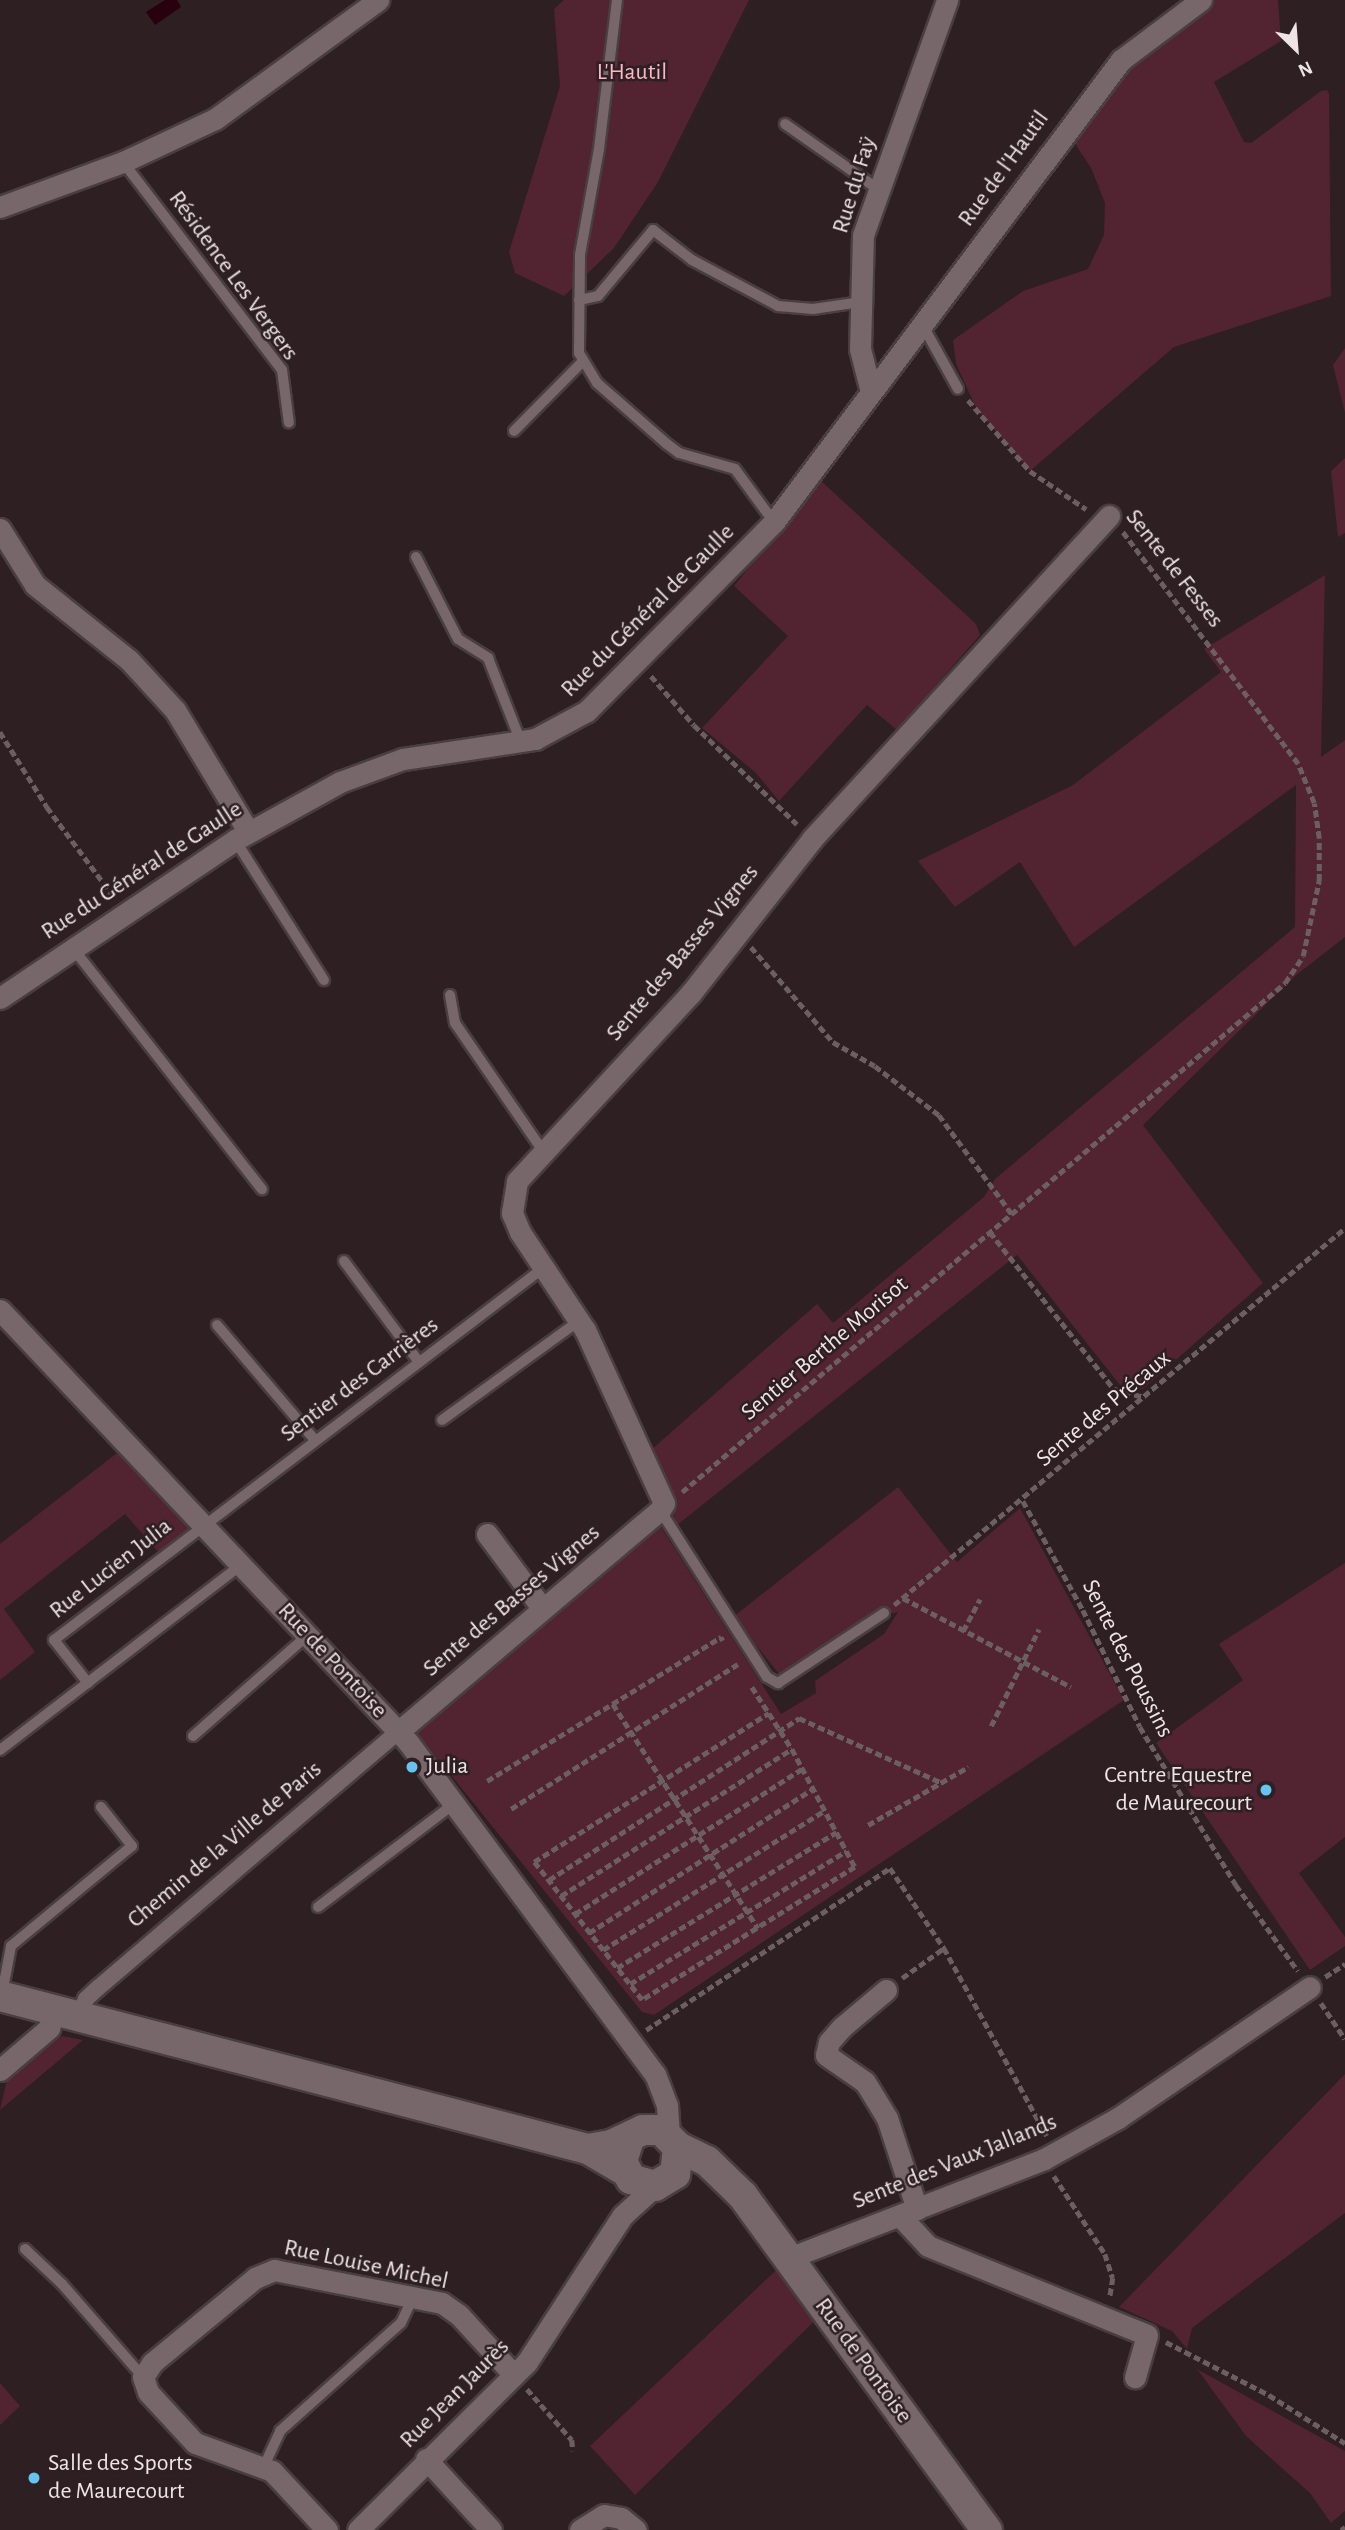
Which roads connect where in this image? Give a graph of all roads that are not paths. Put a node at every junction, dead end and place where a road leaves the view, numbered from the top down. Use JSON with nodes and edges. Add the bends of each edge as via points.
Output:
{"nodes":[{"id":1,"x":378,"y":0,"type":"edge"},
{"id":2,"x":617,"y":0,"type":"edge"},
{"id":3,"x":947,"y":0,"type":"edge"},
{"id":4,"x":1201,"y":0,"type":"edge"},
{"id":5,"x":785,"y":124,"type":"dead end"},
{"id":6,"x":123,"y":162,"type":"junction"},
{"id":7,"x":878,"y":189,"type":"junction"},
{"id":8,"x":0,"y":206,"type":"edge"},
{"id":9,"x":579,"y":300,"type":"junction"},
{"id":10,"x":861,"y":302,"type":"junction"},
{"id":11,"x":922,"y":323,"type":"junction"},
{"id":12,"x":582,"y":362,"type":"junction"},
{"id":13,"x":958,"y":388,"type":"road end"},
{"id":14,"x":871,"y":392,"type":"junction"},
{"id":15,"x":289,"y":424,"type":"dead end"},
{"id":16,"x":514,"y":431,"type":"dead end"},
{"id":17,"x":1109,"y":516,"type":"road end"},
{"id":18,"x":774,"y":522,"type":"junction"},
{"id":19,"x":0,"y":529,"type":"edge"},
{"id":20,"x":416,"y":557,"type":"dead end"},
{"id":21,"x":521,"y":742,"type":"junction"},
{"id":22,"x":242,"y":835,"type":"junction"},
{"id":23,"x":72,"y":947,"type":"junction"},
{"id":24,"x":324,"y":980,"type":"dead end"},
{"id":25,"x":450,"y":995,"type":"dead end"},
{"id":26,"x":0,"y":999,"type":"edge"},
{"id":27,"x":543,"y":1151,"type":"junction"},
{"id":28,"x":261,"y":1189,"type":"dead end"},
{"id":29,"x":344,"y":1261,"type":"dead end"},
{"id":30,"x":542,"y":1269,"type":"junction"},
{"id":31,"x":0,"y":1310,"type":"edge"},
{"id":32,"x":579,"y":1321,"type":"junction"},
{"id":33,"x":217,"y":1325,"type":"dead end"},
{"id":34,"x":419,"y":1362,"type":"junction"},
{"id":35,"x":442,"y":1420,"type":"dead end"},
{"id":36,"x":315,"y":1440,"type":"junction"},
{"id":37,"x":660,"y":1510,"type":"junction"},
{"id":38,"x":204,"y":1524,"type":"junction"},
{"id":39,"x":487,"y":1534,"type":"dead end"},
{"id":40,"x":242,"y":1564,"type":"junction"},
{"id":41,"x":542,"y":1608,"type":"junction"},
{"id":42,"x":884,"y":1613,"type":"road end"},
{"id":43,"x":309,"y":1635,"type":"junction"},
{"id":44,"x":88,"y":1683,"type":"junction"},
{"id":45,"x":398,"y":1731,"type":"junction"},
{"id":46,"x":193,"y":1736,"type":"dead end"},
{"id":47,"x":0,"y":1750,"type":"edge"},
{"id":48,"x":455,"y":1803,"type":"junction"},
{"id":49,"x":101,"y":1807,"type":"dead end"},
{"id":50,"x":318,"y":1907,"type":"dead end"},
{"id":51,"x":1310,"y":1987,"type":"road end"},
{"id":52,"x":886,"y":1990,"type":"road end"},
{"id":53,"x":1,"y":1996,"type":"edge"},
{"id":54,"x":73,"y":2009,"type":"junction"},
{"id":55,"x":0,"y":2070,"type":"edge"},
{"id":56,"x":655,"y":2137,"type":"junction"},
{"id":57,"x":588,"y":2149,"type":"junction"},
{"id":58,"x":645,"y":2179,"type":"junction"},
{"id":59,"x":740,"y":2192,"type":"junction"},
{"id":60,"x":908,"y":2213,"type":"junction"},
{"id":61,"x":25,"y":2249,"type":"dead end"},
{"id":62,"x":789,"y":2258,"type":"junction"},
{"id":63,"x":413,"y":2297,"type":"junction"},
{"id":64,"x":514,"y":2375,"type":"junction"},
{"id":65,"x":143,"y":2377,"type":"junction"},
{"id":66,"x":1135,"y":2377,"type":"dead end"},
{"id":67,"x":426,"y":2459,"type":"junction"},
{"id":68,"x":264,"y":2466,"type":"junction"},
{"id":69,"x":327,"y":2530,"type":"edge"},
{"id":70,"x":358,"y":2530,"type":"edge"},
{"id":71,"x":491,"y":2530,"type":"edge"},
{"id":72,"x":580,"y":2530,"type":"edge"},
{"id":73,"x":636,"y":2530,"type":"edge"},
{"id":74,"x":987,"y":2530,"type":"edge"}],
"edges":[{"from":1,"to":6,"type":"street","via":[[215,120]]},
{"from":2,"to":9,"type":"lane","via":[[580,256]]},
{"from":3,"to":7,"type":"street","name":"Rue du Faÿ"},
{"from":4,"to":11,"type":"street","name":"Rue de l'Hautil","via":[[1144,38],[1113,69]]},
{"from":5,"to":7,"type":"lane"},
{"from":6,"to":8,"type":"street"},
{"from":6,"to":15,"type":"lane","name":"Résidence Les Vergers","via":[[282,369]]},
{"from":7,"to":10,"type":"street","name":"Rue du Faÿ","via":[[863,235]]},
{"from":9,"to":10,"type":"lane","via":[[598,296],[653,230],[692,260],[778,306],[813,309]]},
{"from":9,"to":12,"type":"lane"},
{"from":10,"to":14,"type":"street","name":"Rue du Faÿ","via":[[860,349]]},
{"from":11,"to":13,"type":"lane"},
{"from":11,"to":14,"type":"street","name":"Rue de l'Hautil"},
{"from":12,"to":16,"type":"lane"},
{"from":12,"to":18,"type":"lane","via":[[614,401],[673,449],[735,468]]},
{"from":14,"to":18,"type":"street","name":"Rue du Général de Gaulle"},
{"from":17,"to":27,"type":"street","name":"Sente des Basses Vignes","via":[[812,839],[736,929],[691,993]]},
{"from":18,"to":21,"type":"street","name":"Rue du Général de Gaulle","via":[[638,663],[575,720]]},
{"from":19,"to":22,"type":"street","via":[[35,586],[129,660],[175,710]]},
{"from":20,"to":21,"type":"lane","via":[[458,639],[488,659]]},
{"from":21,"to":22,"type":"street","name":"Rue du Général de Gaulle","via":[[387,764],[340,782]]},
{"from":22,"to":23,"type":"street","name":"Rue du Général de Gaulle"},
{"from":22,"to":24,"type":"lane"},
{"from":23,"to":26,"type":"street","name":"Rue du Général de Gaulle"},
{"from":23,"to":28,"type":"lane"},
{"from":25,"to":27,"type":"lane","via":[[455,1023]]},
{"from":27,"to":30,"type":"street","name":"Sente des Basses Vignes","via":[[517,1181],[512,1213]]},
{"from":29,"to":34,"type":"lane"},
{"from":30,"to":32,"type":"street","name":"Sente des Basses Vignes"},
{"from":30,"to":34,"type":"lane","name":"Sentier des Carrières"},
{"from":31,"to":38,"type":"street","name":"Rue de Pontoise"},
{"from":32,"to":35,"type":"lane"},
{"from":32,"to":37,"type":"street","name":"Sente des Basses Vignes","via":[[661,1493]]},
{"from":33,"to":36,"type":"lane"},
{"from":34,"to":36,"type":"lane","name":"Sentier des Carrières"},
{"from":36,"to":38,"type":"lane","name":"Sentier des Carrières"},
{"from":37,"to":41,"type":"street","name":"Sente des Basses Vignes"},
{"from":37,"to":42,"type":"lane","name":"Sente des Basses Vignes","via":[[766,1677],[778,1683]]},
{"from":38,"to":40,"type":"street","name":"Rue de Pontoise"},
{"from":38,"to":44,"type":"lane","name":"Rue Lucien Julia","via":[[54,1640]]},
{"from":39,"to":41,"type":"street"},
{"from":40,"to":43,"type":"street","name":"Rue de Pontoise"},
{"from":40,"to":44,"type":"lane"},
{"from":41,"to":45,"type":"street","name":"Sente des Basses Vignes"},
{"from":43,"to":45,"type":"street","name":"Rue de Pontoise"},
{"from":43,"to":46,"type":"lane"},
{"from":44,"to":47,"type":"lane"},
{"from":45,"to":48,"type":"street","name":"Rue de Pontoise"},
{"from":45,"to":54,"type":"street","name":"Chemin de la Ville de Paris"},
{"from":48,"to":50,"type":"lane"},
{"from":48,"to":56,"type":"street","name":"Rue de Pontoise","via":[[655,2074],[667,2106]]},
{"from":49,"to":53,"type":"lane","via":[[132,1846],[11,1946]]},
{"from":51,"to":60,"type":"street","name":"Sente des Vaux Jallands","via":[[1118,2118],[1050,2156]]},
{"from":52,"to":60,"type":"street","via":[[842,2027],[829,2042],[826,2055],[865,2082],[887,2118]]},
{"from":53,"to":54,"type":"main road"},
{"from":54,"to":55,"type":"street","name":"Chemin de la Ville de Paris"},
{"from":54,"to":57,"type":"main road"},
{"from":56,"to":57,"type":"main road"},
{"from":56,"to":58,"type":"main road","via":[[622,2153]]},
{"from":56,"to":58,"type":"main road","via":[[678,2169]]},
{"from":56,"to":59,"type":"main road","name":"Rue de Pontoise","via":[[707,2161]]},
{"from":57,"to":58,"type":"main road"},
{"from":58,"to":59,"type":"main road","via":[[695,2176]]},
{"from":58,"to":64,"type":"street","name":"Rue Jean Jaurès"},
{"from":59,"to":62,"type":"main road","name":"Rue de Pontoise"},
{"from":60,"to":62,"type":"street","name":"Sente des Vaux Jallands","via":[[805,2248]]},
{"from":60,"to":66,"type":"street","via":[[928,2246],[1147,2335]]},
{"from":61,"to":65,"type":"lane","via":[[62,2284],[129,2367]]},
{"from":62,"to":74,"type":"main road","name":"Rue de Pontoise"},
{"from":63,"to":64,"type":"street","name":"Rue Louise Michel","via":[[452,2309]]},
{"from":63,"to":65,"type":"street","name":"Rue Louise Michel","via":[[281,2270],[265,2273],[152,2363]]},
{"from":63,"to":68,"type":"lane","via":[[401,2323],[280,2431]]},
{"from":64,"to":67,"type":"street","name":"Rue Jean Jaurès"},
{"from":65,"to":68,"type":"street","via":[[148,2392],[195,2443]]},
{"from":67,"to":70,"type":"street","name":"Rue Jean Jaurès"},
{"from":67,"to":71,"type":"street"},
{"from":68,"to":69,"type":"street"},
{"from":72,"to":73,"type":"street","via":[[604,2515],[621,2518]]}]}
